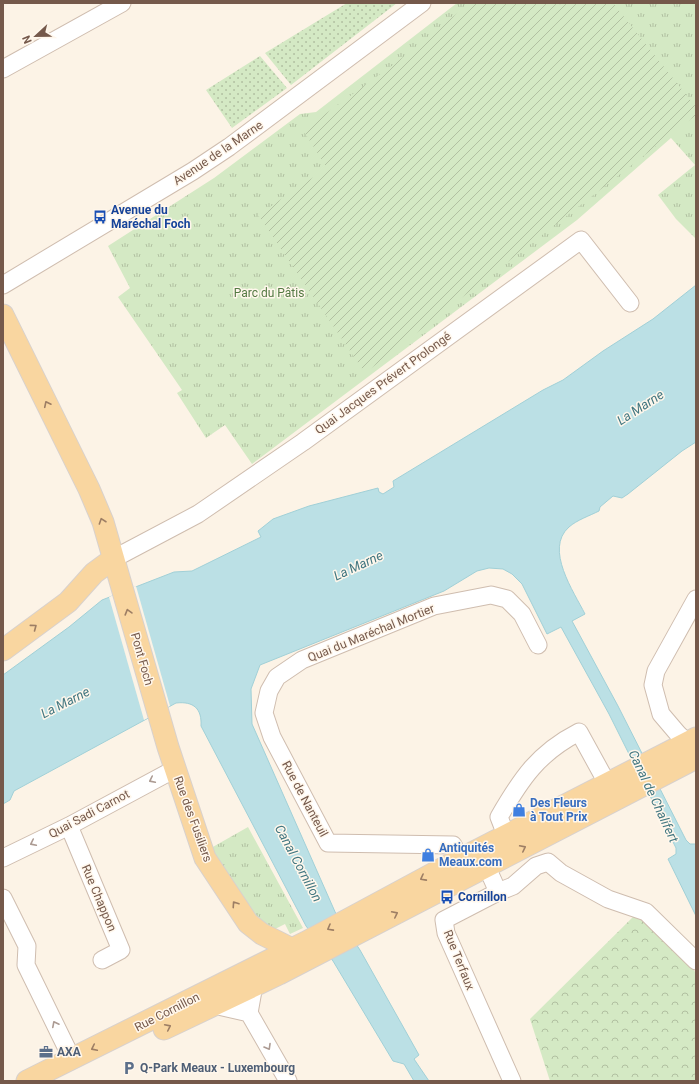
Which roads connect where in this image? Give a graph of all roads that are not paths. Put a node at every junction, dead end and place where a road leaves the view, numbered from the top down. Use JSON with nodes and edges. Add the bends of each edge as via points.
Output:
{"nodes":[{"id":1,"x":122,"y":3,"type":"edge"},
{"id":2,"x":422,"y":3,"type":"edge"},
{"id":3,"x":3,"y":68,"type":"edge"},
{"id":4,"x":3,"y":285,"type":"edge"},
{"id":5,"x":630,"y":303,"type":"dead end"},
{"id":6,"x":3,"y":314,"type":"edge"},
{"id":7,"x":113,"y":559,"type":"junction"},
{"id":8,"x":696,"y":599,"type":"edge"},
{"id":9,"x":538,"y":645,"type":"dead end"},
{"id":10,"x":3,"y":650,"type":"edge"},
{"id":11,"x":272,"y":737,"type":"joint"},
{"id":12,"x":165,"y":739,"type":"joint"},
{"id":13,"x":688,"y":751,"type":"edge"},
{"id":14,"x":175,"y":769,"type":"junction"},
{"id":15,"x":618,"y":784,"type":"junction"},
{"id":16,"x":69,"y":826,"type":"junction"},
{"id":17,"x":506,"y":835,"type":"junction"},
{"id":18,"x":3,"y":858,"type":"edge"},
{"id":19,"x":474,"y":862,"type":"junction"},
{"id":20,"x":498,"y":892,"type":"junction"},
{"id":21,"x":3,"y":898,"type":"edge"},
{"id":22,"x":248,"y":923,"type":"junction"},
{"id":23,"x":304,"y":949,"type":"junction"},
{"id":24,"x":102,"y":960,"type":"dead end"},
{"id":25,"x":696,"y":961,"type":"edge"},
{"id":26,"x":261,"y":964,"type":"junction"},
{"id":27,"x":254,"y":985,"type":"junction"},
{"id":28,"x":214,"y":1005,"type":"junction"},
{"id":29,"x":249,"y":1013,"type":"junction"},
{"id":30,"x":72,"y":1059,"type":"junction"},
{"id":31,"x":27,"y":1081,"type":"edge"},
{"id":32,"x":59,"y":1081,"type":"edge"},
{"id":33,"x":288,"y":1081,"type":"edge"},
{"id":34,"x":512,"y":1081,"type":"edge"}],
"edges":[{"from":1,"to":3,"type":"street"},
{"from":2,"to":4,"type":"street","name":"Avenue de la Marne","via":[[193,172]]},
{"from":5,"to":7,"type":"street","name":"Quai Jacques Prévert Prolongé","via":[[581,240],[303,442],[198,514]]},
{"from":7,"to":6,"type":"main road","one_way":true,"via":[[89,489]]},
{"from":10,"to":7,"type":"main road","one_way":true,"via":[[68,602],[94,573]]},
{"from":12,"to":7,"type":"main road","name":"Pont Foch","one_way":true},
{"from":8,"to":13,"type":"street","via":[[656,671],[653,685],[661,714]]},
{"from":9,"to":11,"type":"street","name":"Quai du Maréchal Mortier","via":[[522,614],[507,599],[491,595],[434,606],[302,660],[277,677],[269,691],[264,713]]},
{"from":11,"to":19,"type":"street","name":"Rue de Nanteuil","via":[[328,843],[453,845]]},
{"from":12,"to":14,"type":"main road","name":"Rue des Fusiliers"},
{"from":13,"to":15,"type":"main road"},
{"from":14,"to":16,"type":"street","name":"Quai Sadi Carnot","one_way":true},
{"from":22,"to":14,"type":"main road","name":"Rue des Fusiliers","one_way":true,"via":[[205,858]]},
{"from":15,"to":17,"type":"main road"},
{"from":15,"to":17,"type":"street","via":[[579,732],[561,741],[520,781],[499,817]]},
{"from":19,"to":15,"type":"main road","one_way":true},
{"from":16,"to":18,"type":"street","name":"Quai Sadi Carnot","one_way":true},
{"from":16,"to":24,"type":"street","name":"Rue Chappon","via":[[121,950]]},
{"from":17,"to":19,"type":"main road"},
{"from":19,"to":20,"type":"street"},
{"from":19,"to":23,"type":"main road"},
{"from":20,"to":25,"type":"street","via":[[513,886],[536,866],[548,862],[560,873],[608,899],[646,912]]},
{"from":20,"to":34,"type":"street","name":"Rue Terfaux","via":[[444,920],[446,933]]},
{"from":30,"to":21,"type":"street","one_way":true,"via":[[26,965],[28,946]]},
{"from":22,"to":23,"type":"main road","name":"Rue des Fusiliers","via":[[272,939]]},
{"from":22,"to":26,"type":"main road","name":"Rue des Fusiliers","via":[[262,947]]},
{"from":23,"to":26,"type":"main road","name":"Rue Cornillon"},
{"from":23,"to":27,"type":"main road","name":"Rue Cornillon"},
{"from":26,"to":28,"type":"street","via":[[253,975]]},
{"from":26,"to":30,"type":"main road","name":"Rue Cornillon","one_way":true},
{"from":27,"to":28,"type":"main road","name":"Rue Cornillon"},
{"from":27,"to":29,"type":"street"},
{"from":28,"to":29,"type":"street"},
{"from":32,"to":28,"type":"main road","name":"Rue Cornillon","one_way":true},
{"from":29,"to":33,"type":"street","one_way":true},
{"from":30,"to":31,"type":"main road","name":"Rue Cornillon"}]}
